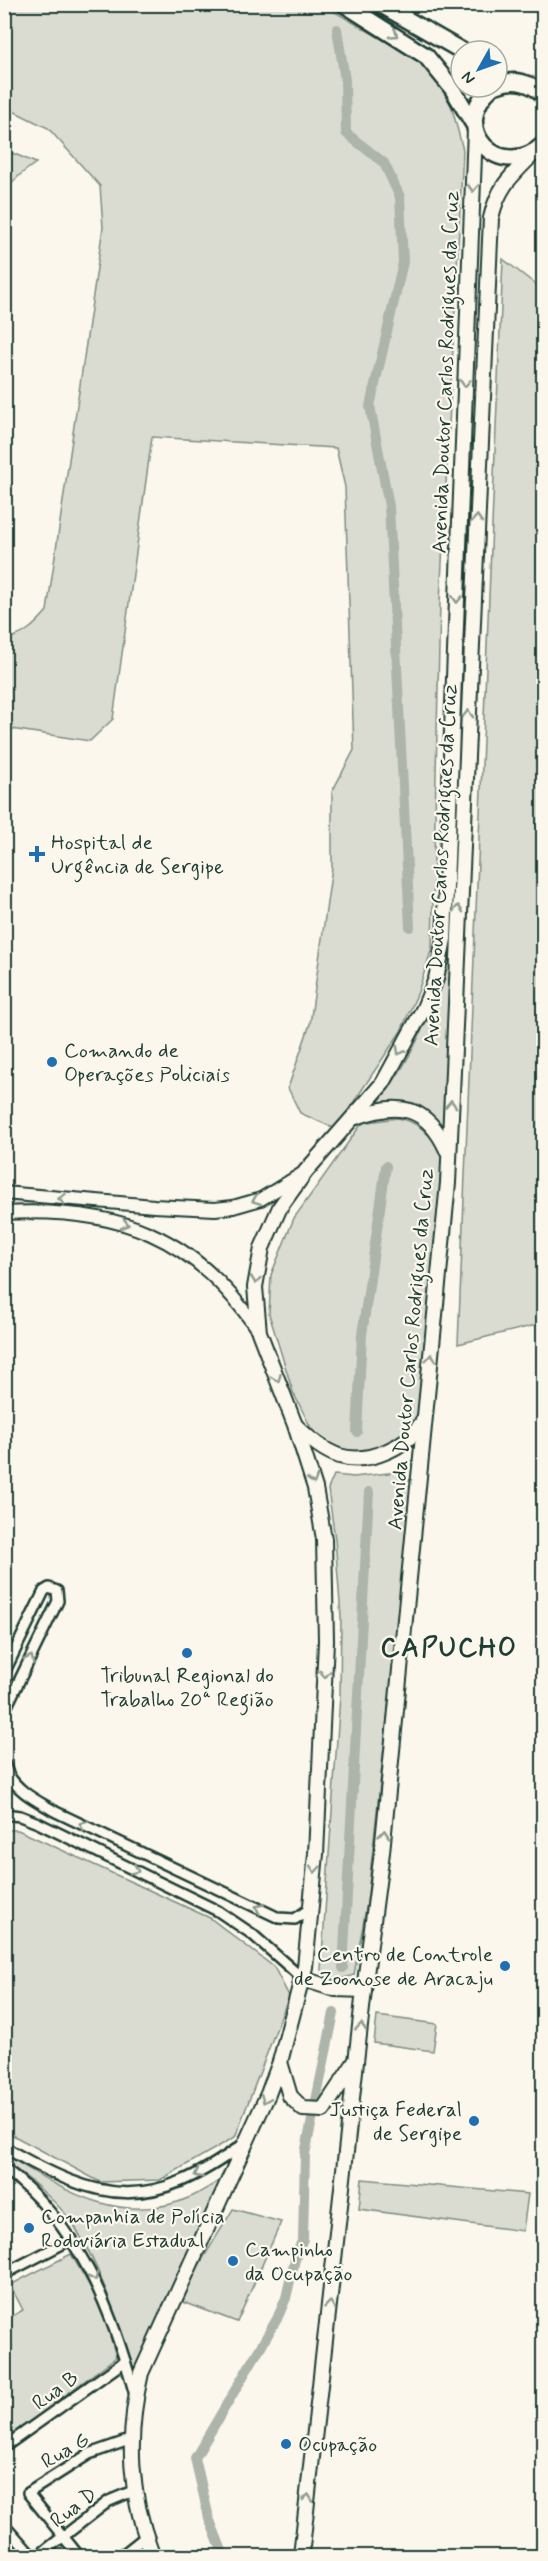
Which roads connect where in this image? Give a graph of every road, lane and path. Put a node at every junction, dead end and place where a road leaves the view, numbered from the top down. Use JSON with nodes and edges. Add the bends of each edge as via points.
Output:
{"nodes":[{"id":1,"x":344,"y":4,"type":"edge"},
{"id":2,"x":380,"y":4,"type":"edge"},
{"id":3,"x":449,"y":44,"type":"edge"},
{"id":4,"x":509,"y":77,"type":"edge"},
{"id":5,"x":517,"y":81,"type":"junction"},
{"id":6,"x":509,"y":83,"type":"edge"},
{"id":7,"x":543,"y":95,"type":"edge"},
{"id":8,"x":480,"y":99,"type":"edge"},
{"id":9,"x":474,"y":126,"type":"junction"},
{"id":10,"x":539,"y":148,"type":"edge"},
{"id":11,"x":353,"y":1118,"type":"junction"},
{"id":12,"x":449,"y":1155,"type":"junction"},
{"id":13,"x":306,"y":1171,"type":"junction"},
{"id":14,"x":4,"y":1193,"type":"edge"},
{"id":15,"x":101,"y":1202,"type":"junction"},
{"id":16,"x":4,"y":1213,"type":"edge"},
{"id":17,"x":102,"y":1219,"type":"junction"},
{"id":18,"x":259,"y":1332,"type":"junction"},
{"id":19,"x":426,"y":1416,"type":"junction"},
{"id":20,"x":295,"y":1425,"type":"junction"},
{"id":21,"x":4,"y":1673,"type":"edge"},
{"id":22,"x":4,"y":1712,"type":"edge"},
{"id":23,"x":4,"y":1762,"type":"edge"},
{"id":24,"x":8,"y":1774,"type":"junction"},
{"id":25,"x":4,"y":1797,"type":"edge"},
{"id":26,"x":4,"y":1814,"type":"edge"},
{"id":27,"x":311,"y":1908,"type":"junction"},
{"id":28,"x":303,"y":1979,"type":"junction"},
{"id":29,"x":364,"y":1990,"type":"junction"},
{"id":30,"x":358,"y":2057,"type":"junction"},
{"id":31,"x":280,"y":2061,"type":"junction"},
{"id":32,"x":247,"y":2142,"type":"junction"},
{"id":33,"x":4,"y":2147,"type":"edge"},
{"id":34,"x":4,"y":2168,"type":"edge"},
{"id":35,"x":72,"y":2238,"type":"junction"},
{"id":36,"x":4,"y":2274,"type":"edge"},
{"id":37,"x":125,"y":2361,"type":"junction"},
{"id":38,"x":135,"y":2397,"type":"junction"},
{"id":39,"x":132,"y":2439,"type":"junction"},
{"id":40,"x":4,"y":2447,"type":"edge"},
{"id":41,"x":133,"y":2491,"type":"junction"},
{"id":42,"x":4,"y":2524,"type":"edge"},
{"id":43,"x":63,"y":2537,"type":"junction"},
{"id":44,"x":145,"y":2537,"type":"junction"},
{"id":45,"x":32,"y":2556,"type":"edge"},
{"id":46,"x":38,"y":2556,"type":"edge"},
{"id":47,"x":80,"y":2556,"type":"edge"},
{"id":48,"x":121,"y":2556,"type":"edge"},
{"id":49,"x":153,"y":2556,"type":"edge"},
{"id":50,"x":301,"y":2556,"type":"edge"}],
"edges":[{"from":1,"to":9,"type":"main road","one_way":true,"via":[[426,56],[440,70]]},
{"from":2,"to":3,"type":"main road"},
{"from":4,"to":5,"type":"main road"},
{"from":5,"to":6,"type":"main road"},
{"from":5,"to":7,"type":"main road"},
{"from":8,"to":9,"type":"main road"},
{"from":9,"to":10,"type":"main road","via":[[482,143],[501,157],[513,159]]},
{"from":9,"to":11,"type":"main road","name":"Avenida Doutor Carlos Rodrigues da Cruz","one_way":true,"via":[[444,939],[436,979],[424,1008],[383,1083]]},
{"from":12,"to":10,"type":"main road","name":"Avenida Doutor Carlos Rodrigues da Cruz","one_way":true,"via":[[491,218],[501,187]]},
{"from":11,"to":12,"type":"main road","via":[[385,1108],[413,1110],[441,1136]]},
{"from":11,"to":13,"type":"main road","name":"Avenida Doutor Carlos Rodrigues da Cruz"},
{"from":19,"to":12,"type":"main road","name":"Avenida Doutor Carlos Rodrigues da Cruz","one_way":true},
{"from":13,"to":15,"type":"street","one_way":true,"via":[[261,1199],[233,1207]]},
{"from":13,"to":18,"type":"main road","one_way":true,"via":[[280,1207],[262,1248],[255,1287]]},
{"from":15,"to":14,"type":"street","one_way":true},
{"from":15,"to":17,"type":"street"},
{"from":16,"to":17,"type":"street"},
{"from":17,"to":18,"type":"street","one_way":true,"via":[[128,1224],[176,1245],[239,1301]]},
{"from":18,"to":20,"type":"main road","one_way":true},
{"from":19,"to":20,"type":"main road","via":[[419,1430],[404,1442],[377,1454],[355,1458],[329,1451]]},
{"from":29,"to":19,"type":"main road","name":"Avenida Doutor Carlos Rodrigues da Cruz","one_way":true,"via":[[382,1852]]},
{"from":20,"to":27,"type":"main road","one_way":true,"via":[[315,1488],[324,1539],[327,1641]]},
{"from":22,"to":21,"type":"street","one_way":true,"via":[[57,1601],[57,1591],[44,1591]]},
{"from":23,"to":24,"type":"street"},
{"from":24,"to":25,"type":"street"},
{"from":27,"to":24,"type":"street","one_way":true,"via":[[295,1919],[279,1918],[56,1812],[24,1792]]},
{"from":26,"to":28,"type":"street","one_way":true,"via":[[38,1824],[218,1911],[252,1934]]},
{"from":27,"to":28,"type":"main road"},
{"from":28,"to":29,"type":"main road","via":[[335,1989]]},
{"from":28,"to":31,"type":"main road"},
{"from":30,"to":29,"type":"main road","name":"Avenida Doutor Carlos Rodrigues da Cruz","one_way":true},
{"from":30,"to":31,"type":"main road","via":[[323,2110],[303,2109],[290,2096]]},
{"from":50,"to":30,"type":"main road","name":"Avenida Doutor Carlos Rodrigues da Cruz","one_way":true},
{"from":31,"to":32,"type":"main road","one_way":true},
{"from":32,"to":33,"type":"street","one_way":true,"via":[[215,2165],[172,2187],[141,2193],[80,2186]]},
{"from":32,"to":38,"type":"main road","via":[[141,2373]]},
{"from":34,"to":35,"type":"street","via":[[36,2194]]},
{"from":35,"to":36,"type":"street"},
{"from":35,"to":37,"type":"street","one_way":true,"via":[[109,2310]]},
{"from":37,"to":38,"type":"street"},
{"from":37,"to":40,"type":"street","name":"Rua B"},
{"from":38,"to":39,"type":"main road"},
{"from":39,"to":41,"type":"main road"},
{"from":39,"to":43,"type":"street","name":"Rua G","via":[[89,2454],[28,2493]]},
{"from":41,"to":43,"type":"street","name":"Rua D","via":[[109,2500]]},
{"from":41,"to":44,"type":"main road"},
{"from":42,"to":45,"type":"street"},
{"from":43,"to":46,"type":"street","name":"Rua D"},
{"from":43,"to":47,"type":"street","name":"Rua G"},
{"from":44,"to":48,"type":"street"},
{"from":44,"to":49,"type":"main road"}]}
